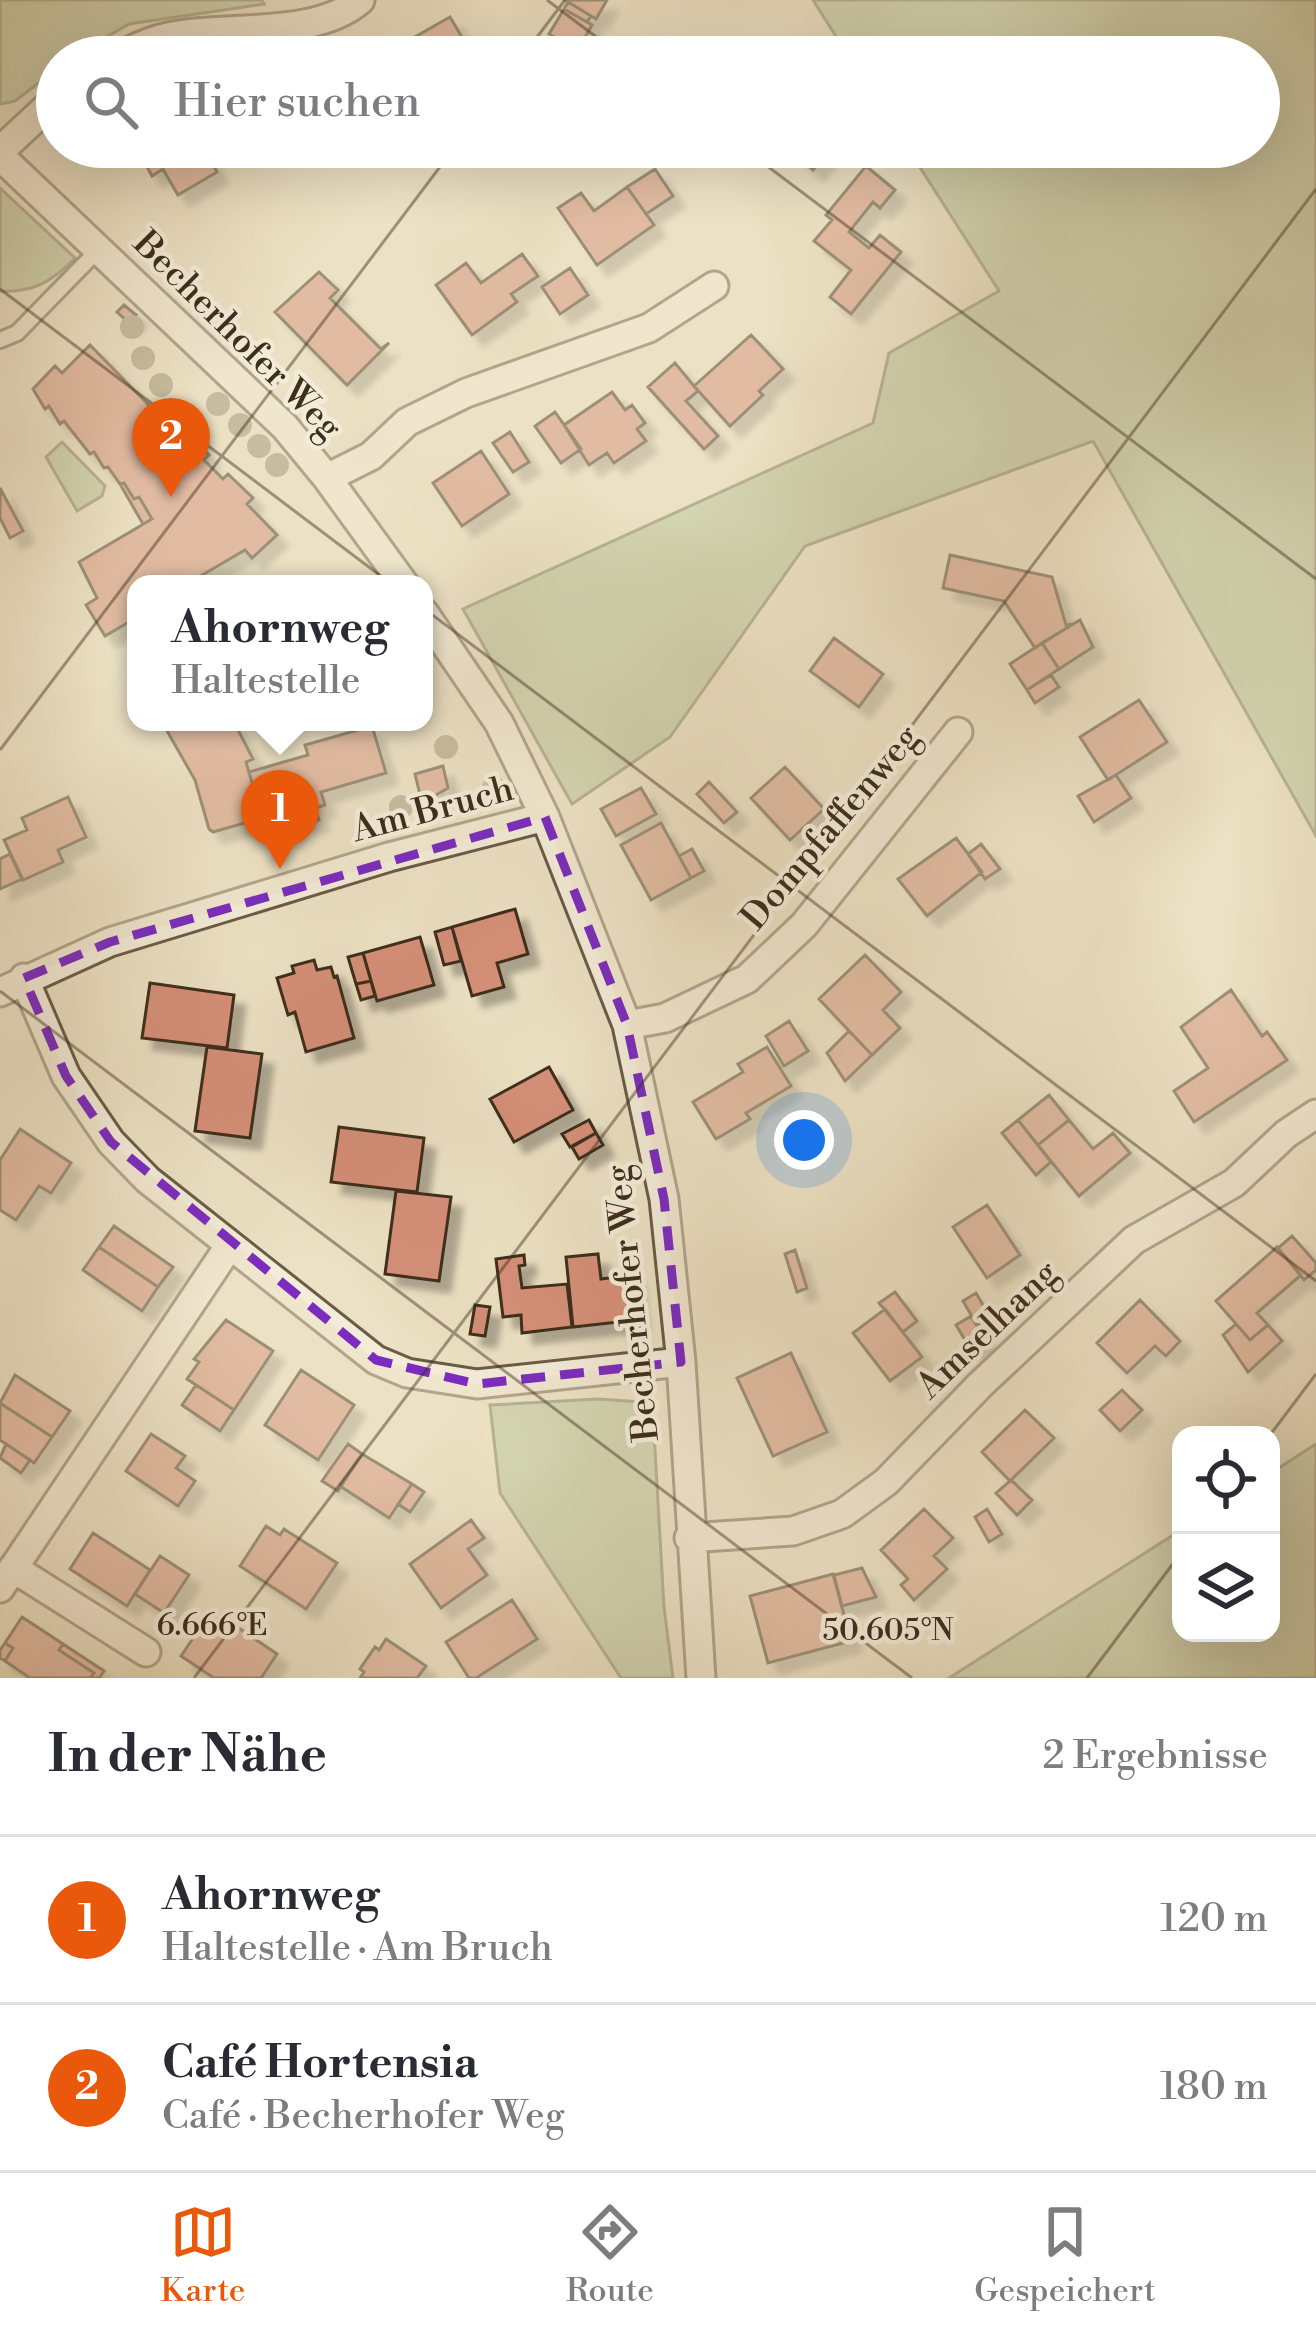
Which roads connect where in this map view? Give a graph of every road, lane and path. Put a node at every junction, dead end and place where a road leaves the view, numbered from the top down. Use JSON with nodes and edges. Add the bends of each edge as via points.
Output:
{"nodes":[{"id":1,"x":360,"y":0,"type":"edge"},
{"id":2,"x":180,"y":36,"type":"edge"},
{"id":3,"x":36,"y":119,"type":"edge"},
{"id":4,"x":0,"y":154,"type":"edge"},
{"id":5,"x":99,"y":249,"type":"junction"},
{"id":6,"x":714,"y":286,"type":"dead end"},
{"id":7,"x":0,"y":340,"type":"edge"},
{"id":8,"x":327,"y":478,"type":"junction"},
{"id":9,"x":397,"y":575,"type":"edge"},
{"id":10,"x":433,"y":626,"type":"edge"},
{"id":11,"x":958,"y":732,"type":"dead end"},
{"id":12,"x":545,"y":817,"type":"junction"},
{"id":13,"x":12,"y":985,"type":"edge"},
{"id":14,"x":627,"y":1025,"type":"junction"},
{"id":15,"x":1316,"y":1114,"type":"edge"},
{"id":16,"x":230,"y":1245,"type":"junction"},
{"id":17,"x":681,"y":1363,"type":"junction"},
{"id":18,"x":689,"y":1538,"type":"junction"},
{"id":19,"x":7,"y":1578,"type":"edge"},
{"id":20,"x":146,"y":1652,"type":"dead end"},
{"id":21,"x":701,"y":1678,"type":"edge"}],
"edges":[{"from":1,"to":2,"type":"street","via":[[344,14]]},
{"from":3,"to":4,"type":"street"},
{"from":4,"to":5,"type":"street","name":"Becherhofer Weg"},
{"from":5,"to":7,"type":"lane","via":[[17,333]]},
{"from":5,"to":8,"type":"street","name":"Becherhofer Weg"},
{"from":6,"to":8,"type":"street","via":[[649,328],[407,422],[371,456]]},
{"from":8,"to":9,"type":"street","name":"Becherhofer Weg"},
{"from":10,"to":12,"type":"street","name":"Becherhofer Weg","via":[[499,723]]},
{"from":11,"to":14,"type":"street","name":"Dompfaffenweg","via":[[804,925],[747,979],[665,1018]]},
{"from":12,"to":13,"type":"street","name":"Am Bruch","via":[[110,942]]},
{"from":12,"to":14,"type":"street","name":"Becherhofer Weg"},
{"from":13,"to":16,"type":"street","via":[[110,1142]]},
{"from":14,"to":17,"type":"street","name":"Becherhofer Weg","via":[[664,1199]]},
{"from":15,"to":18,"type":"street","name":"Amselhang","via":[[1234,1184],[1134,1240],[886,1482],[842,1514],[793,1531]]},
{"from":16,"to":17,"type":"street","via":[[376,1360],[407,1373],[477,1384]]},
{"from":16,"to":19,"type":"street"},
{"from":17,"to":18,"type":"street","name":"Becherhofer Weg"},
{"from":18,"to":21,"type":"street","name":"Becherhofer Weg"},
{"from":19,"to":20,"type":"street"}]}
